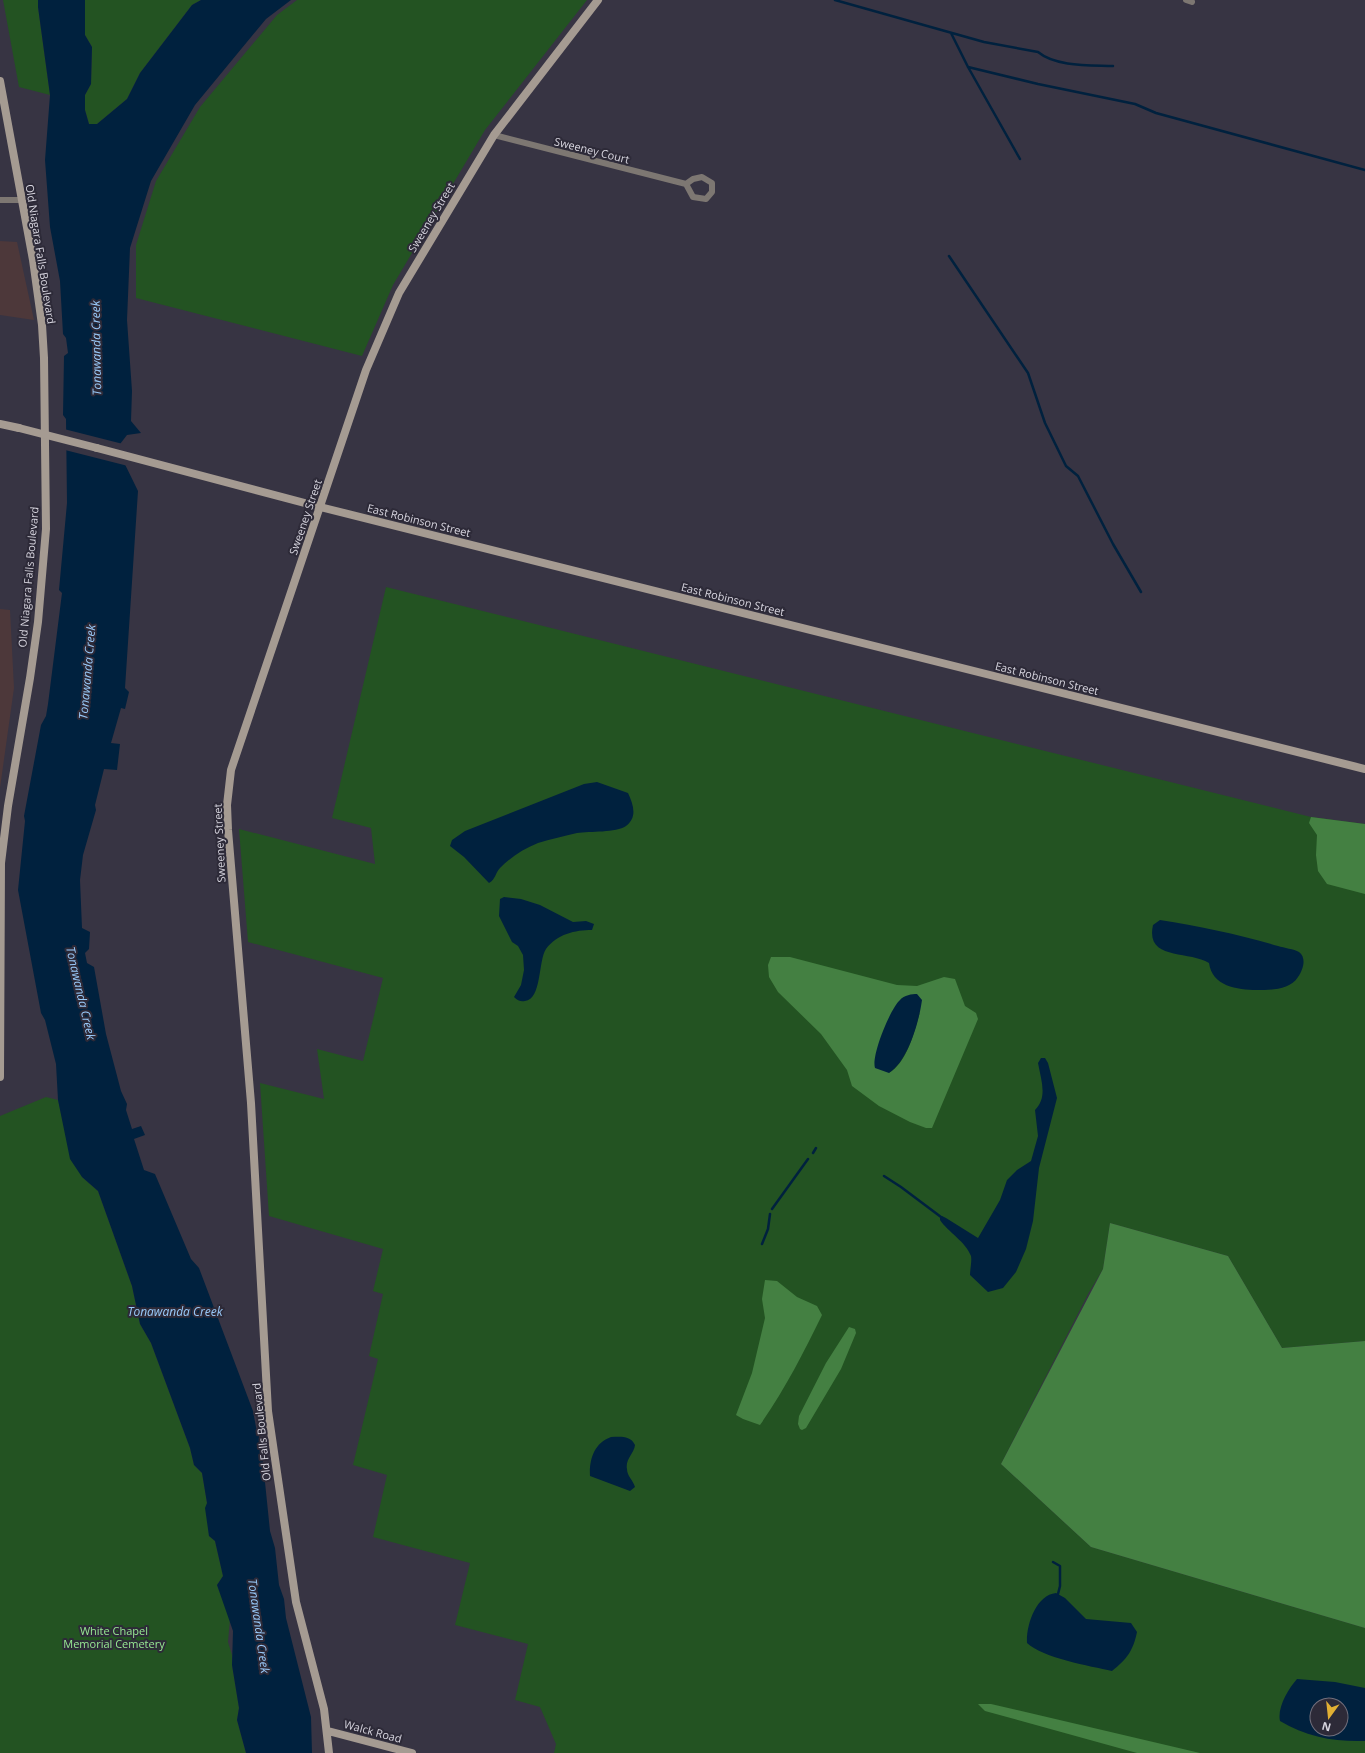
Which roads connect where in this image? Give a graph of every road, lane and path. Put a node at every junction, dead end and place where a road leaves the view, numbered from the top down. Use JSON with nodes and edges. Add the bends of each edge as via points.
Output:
{"nodes":[{"id":1,"x":598,"y":0,"type":"edge"},
{"id":2,"x":1186,"y":0,"type":"edge"},
{"id":3,"x":1192,"y":2,"type":"dead end"},
{"id":4,"x":0,"y":81,"type":"edge"},
{"id":5,"x":494,"y":135,"type":"junction"},
{"id":6,"x":686,"y":184,"type":"dead end"},
{"id":7,"x":0,"y":200,"type":"edge"},
{"id":8,"x":22,"y":200,"type":"junction"},
{"id":9,"x":0,"y":424,"type":"edge"},
{"id":10,"x":320,"y":507,"type":"junction"},
{"id":11,"x":1365,"y":769,"type":"edge"},
{"id":12,"x":0,"y":1077,"type":"edge"},
{"id":13,"x":251,"y":1103,"type":"joint"},
{"id":14,"x":328,"y":1731,"type":"junction"},
{"id":15,"x":329,"y":1753,"type":"edge"},
{"id":16,"x":412,"y":1753,"type":"edge"}],
"edges":[{"from":1,"to":5,"type":"street","name":"Sweeney Street"},
{"from":2,"to":3,"type":"street"},
{"from":4,"to":8,"type":"street","name":"Old Niagara Falls Boulevard"},
{"from":5,"to":6,"type":"street","name":"Sweeney Court"},
{"from":5,"to":10,"type":"street","name":"Sweeney Street","via":[[399,293],[366,370]]},
{"from":7,"to":8,"type":"street"},
{"from":8,"to":12,"type":"street","name":"Old Niagara Falls Boulevard","via":[[38,292],[44,358],[46,528],[38,622],[8,806],[2,863]]},
{"from":9,"to":10,"type":"street","name":"East Robinson Street","bridge":true},
{"from":10,"to":11,"type":"street","name":"East Robinson Street"},
{"from":10,"to":13,"type":"street","name":"Sweeney Street","via":[[231,770],[227,805],[228,830]]},
{"from":13,"to":14,"type":"street","name":"Old Falls Boulevard","via":[[268,1411],[296,1602],[318,1682]]},
{"from":14,"to":15,"type":"street","name":"Old Falls Boulevard"},
{"from":14,"to":16,"type":"street","name":"Walck Road"}]}
